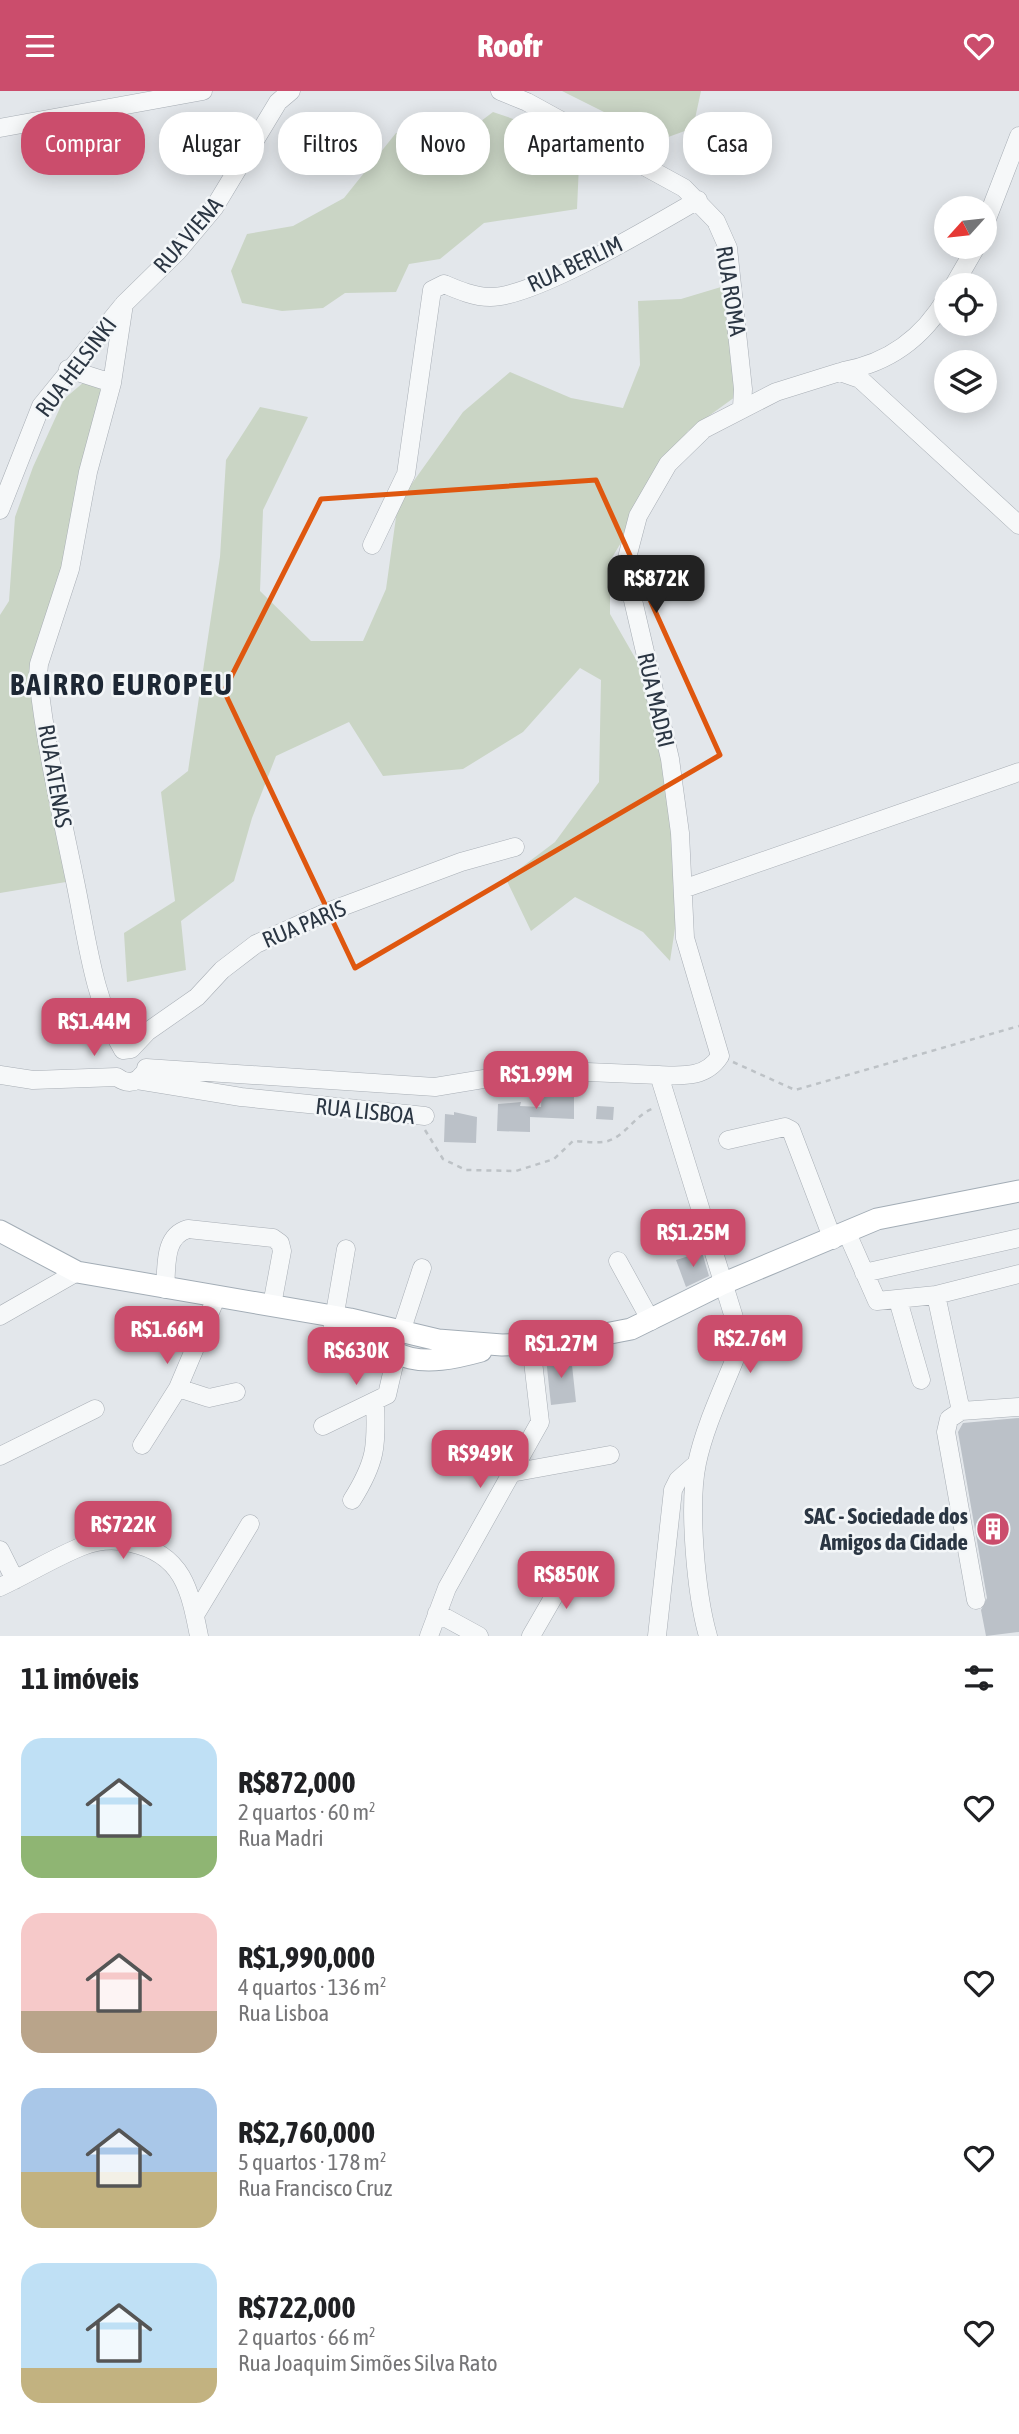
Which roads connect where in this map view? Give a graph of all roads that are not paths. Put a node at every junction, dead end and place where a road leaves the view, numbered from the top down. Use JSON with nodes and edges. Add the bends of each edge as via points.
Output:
{"nodes":[{"id":1,"x":203,"y":91,"type":"edge"},
{"id":2,"x":291,"y":91,"type":"edge"},
{"id":3,"x":500,"y":91,"type":"edge"},
{"id":4,"x":0,"y":128,"type":"edge"},
{"id":5,"x":1019,"y":135,"type":"edge"},
{"id":6,"x":996,"y":196,"type":"edge"},
{"id":7,"x":698,"y":200,"type":"junction"},
{"id":8,"x":124,"y":304,"type":"junction"},
{"id":9,"x":934,"y":317,"type":"edge"},
{"id":10,"x":68,"y":369,"type":"junction"},
{"id":11,"x":840,"y":372,"type":"junction"},
{"id":12,"x":112,"y":383,"type":"junction"},
{"id":13,"x":742,"y":407,"type":"junction"},
{"id":14,"x":0,"y":510,"type":"edge"},
{"id":15,"x":1019,"y":525,"type":"edge"},
{"id":16,"x":372,"y":545,"type":"dead end"},
{"id":17,"x":1019,"y":772,"type":"edge"},
{"id":18,"x":515,"y":847,"type":"dead end"},
{"id":19,"x":684,"y":889,"type":"junction"},
{"id":20,"x":127,"y":1049,"type":"junction"},
{"id":21,"x":141,"y":1074,"type":"junction"},
{"id":22,"x":0,"y":1075,"type":"edge"},
{"id":23,"x":659,"y":1075,"type":"junction"},
{"id":24,"x":117,"y":1077,"type":"junction"},
{"id":25,"x":425,"y":1116,"type":"road end"},
{"id":26,"x":728,"y":1140,"type":"dead end"},
{"id":27,"x":1019,"y":1191,"type":"edge"},
{"id":28,"x":0,"y":1231,"type":"edge"},
{"id":29,"x":840,"y":1236,"type":"junction"},
{"id":30,"x":1019,"y":1238,"type":"edge"},
{"id":31,"x":346,"y":1249,"type":"dead end"},
{"id":32,"x":618,"y":1261,"type":"dead end"},
{"id":33,"x":422,"y":1268,"type":"dead end"},
{"id":34,"x":77,"y":1272,"type":"junction"},
{"id":35,"x":864,"y":1273,"type":"junction"},
{"id":36,"x":1019,"y":1274,"type":"edge"},
{"id":37,"x":722,"y":1284,"type":"junction"},
{"id":38,"x":165,"y":1289,"type":"junction"},
{"id":39,"x":936,"y":1294,"type":"junction"},
{"id":40,"x":216,"y":1298,"type":"junction"},
{"id":41,"x":898,"y":1300,"type":"junction"},
{"id":42,"x":272,"y":1305,"type":"junction"},
{"id":43,"x":0,"y":1316,"type":"edge"},
{"id":44,"x":342,"y":1318,"type":"junction"},
{"id":45,"x":650,"y":1321,"type":"junction"},
{"id":46,"x":401,"y":1332,"type":"junction"},
{"id":47,"x":531,"y":1344,"type":"junction"},
{"id":48,"x":502,"y":1345,"type":"junction"},
{"id":49,"x":328,"y":1354,"type":"dead end"},
{"id":50,"x":396,"y":1356,"type":"junction"},
{"id":51,"x":921,"y":1380,"type":"dead end"},
{"id":52,"x":178,"y":1388,"type":"junction"},
{"id":53,"x":236,"y":1392,"type":"dead end"},
{"id":54,"x":375,"y":1402,"type":"junction"},
{"id":55,"x":1019,"y":1408,"type":"edge"},
{"id":56,"x":95,"y":1409,"type":"dead end"},
{"id":57,"x":961,"y":1411,"type":"junction"},
{"id":58,"x":323,"y":1426,"type":"dead end"},
{"id":59,"x":142,"y":1445,"type":"dead end"},
{"id":60,"x":610,"y":1455,"type":"dead end"},
{"id":61,"x":0,"y":1456,"type":"edge"},
{"id":62,"x":696,"y":1464,"type":"junction"},
{"id":63,"x":511,"y":1473,"type":"junction"},
{"id":64,"x":352,"y":1500,"type":"dead end"},
{"id":65,"x":250,"y":1524,"type":"dead end"},
{"id":66,"x":0,"y":1550,"type":"edge"},
{"id":67,"x":572,"y":1565,"type":"dead end"},
{"id":68,"x":8,"y":1584,"type":"edge"},
{"id":69,"x":976,"y":1600,"type":"dead end"},
{"id":70,"x":437,"y":1613,"type":"junction"},
{"id":71,"x":195,"y":1615,"type":"junction"},
{"id":72,"x":199,"y":1636,"type":"edge"},
{"id":73,"x":429,"y":1636,"type":"edge"},
{"id":74,"x":479,"y":1636,"type":"edge"},
{"id":75,"x":531,"y":1636,"type":"edge"},
{"id":76,"x":657,"y":1636,"type":"edge"},
{"id":77,"x":708,"y":1636,"type":"edge"}],
"edges":[{"from":1,"to":4,"type":"street"},
{"from":2,"to":8,"type":"street","name":"RUA VIENA","via":[[278,101],[214,208]]},
{"from":3,"to":7,"type":"street","name":"RUA ROMA","via":[[684,188]]},
{"from":5,"to":6,"type":"street"},
{"from":7,"to":13,"type":"street","name":"RUA ROMA","via":[[716,221],[728,248]]},
{"from":7,"to":16,"type":"street","name":"RUA BERLIM","via":[[529,288],[490,297],[444,284],[436,286],[430,294],[406,474]]},
{"from":8,"to":10,"type":"street","name":"RUA HELSINKI"},
{"from":8,"to":12,"type":"street","name":"RUA ATENAS"},
{"from":9,"to":11,"type":"street","name":"RUA MADRI","via":[[894,355],[872,366]]},
{"from":10,"to":12,"type":"street"},
{"from":10,"to":14,"type":"street","name":"RUA HELSINKI","via":[[41,406]]},
{"from":11,"to":13,"type":"street","name":"RUA MADRI","via":[[776,391]]},
{"from":11,"to":15,"type":"street","via":[[860,379]]},
{"from":12,"to":20,"type":"street","name":"RUA ATENAS","via":[[88,472],[70,569],[38,675],[97,986],[109,1027]]},
{"from":13,"to":19,"type":"street","name":"RUA MADRI","via":[[704,429],[668,464],[638,516],[628,554],[632,596],[670,759]]},
{"from":17,"to":19,"type":"street"},
{"from":18,"to":20,"type":"street","name":"RUA PARIS","via":[[461,862],[256,943],[222,969],[197,997]]},
{"from":19,"to":23,"type":"street","name":"RUA MADRI","via":[[685,938],[720,1056],[712,1069],[697,1074]]},
{"from":20,"to":21,"type":"street","via":[[142,1055]]},
{"from":20,"to":24,"type":"street","via":[[113,1062]]},
{"from":21,"to":23,"type":"street","name":"RUA LISBOA","via":[[435,1087],[539,1070]]},
{"from":21,"to":24,"type":"street","name":"RUA LISBOA","via":[[127,1082]]},
{"from":21,"to":25,"type":"street","name":"RUA LISBOA","via":[[242,1097]]},
{"from":22,"to":24,"type":"street","name":"RUA LISBOA","via":[[33,1080]]},
{"from":23,"to":37,"type":"street"},
{"from":26,"to":29,"type":"street","via":[[791,1129]]},
{"from":27,"to":29,"type":"main road","via":[[877,1219]]},
{"from":28,"to":34,"type":"main road"},
{"from":29,"to":35,"type":"street"},
{"from":29,"to":37,"type":"main road"},
{"from":30,"to":35,"type":"street"},
{"from":31,"to":44,"type":"street"},
{"from":32,"to":45,"type":"street"},
{"from":33,"to":46,"type":"street"},
{"from":34,"to":38,"type":"main road"},
{"from":34,"to":43,"type":"street"},
{"from":35,"to":41,"type":"street","via":[[877,1301]]},
{"from":36,"to":39,"type":"street"},
{"from":37,"to":45,"type":"main road"},
{"from":37,"to":62,"type":"street","via":[[740,1344]]},
{"from":38,"to":40,"type":"main road"},
{"from":38,"to":42,"type":"street","via":[[170,1243],[178,1232],[188,1229],[273,1238],[282,1251]]},
{"from":39,"to":41,"type":"street"},
{"from":39,"to":57,"type":"street"},
{"from":40,"to":42,"type":"main road"},
{"from":40,"to":52,"type":"street"},
{"from":41,"to":51,"type":"street"},
{"from":42,"to":44,"type":"main road"},
{"from":44,"to":46,"type":"main road"},
{"from":44,"to":49,"type":"street"},
{"from":44,"to":50,"type":"main road"},
{"from":45,"to":47,"type":"main road","via":[[611,1335]]},
{"from":46,"to":48,"type":"main road"},
{"from":47,"to":48,"type":"main road"},
{"from":47,"to":63,"type":"street","via":[[540,1422]]},
{"from":48,"to":50,"type":"main road","via":[[440,1358]]},
{"from":50,"to":54,"type":"street","via":[[387,1395]]},
{"from":52,"to":53,"type":"street","via":[[209,1398]]},
{"from":52,"to":59,"type":"street"},
{"from":54,"to":58,"type":"street"},
{"from":54,"to":64,"type":"street","via":[[377,1446],[366,1479]]},
{"from":55,"to":57,"type":"street"},
{"from":56,"to":61,"type":"street"},
{"from":57,"to":69,"type":"street","via":[[949,1419],[946,1432]]},
{"from":60,"to":63,"type":"street"},
{"from":62,"to":76,"type":"street","via":[[673,1490]]},
{"from":62,"to":77,"type":"street","via":[[698,1584]]},
{"from":63,"to":70,"type":"street"},
{"from":65,"to":71,"type":"street"},
{"from":66,"to":68,"type":"street"},
{"from":67,"to":75,"type":"street"},
{"from":68,"to":71,"type":"street","via":[[84,1545],[124,1541],[163,1553],[174,1565]]},
{"from":70,"to":73,"type":"street"},
{"from":70,"to":74,"type":"street"},
{"from":71,"to":72,"type":"street"}]}
